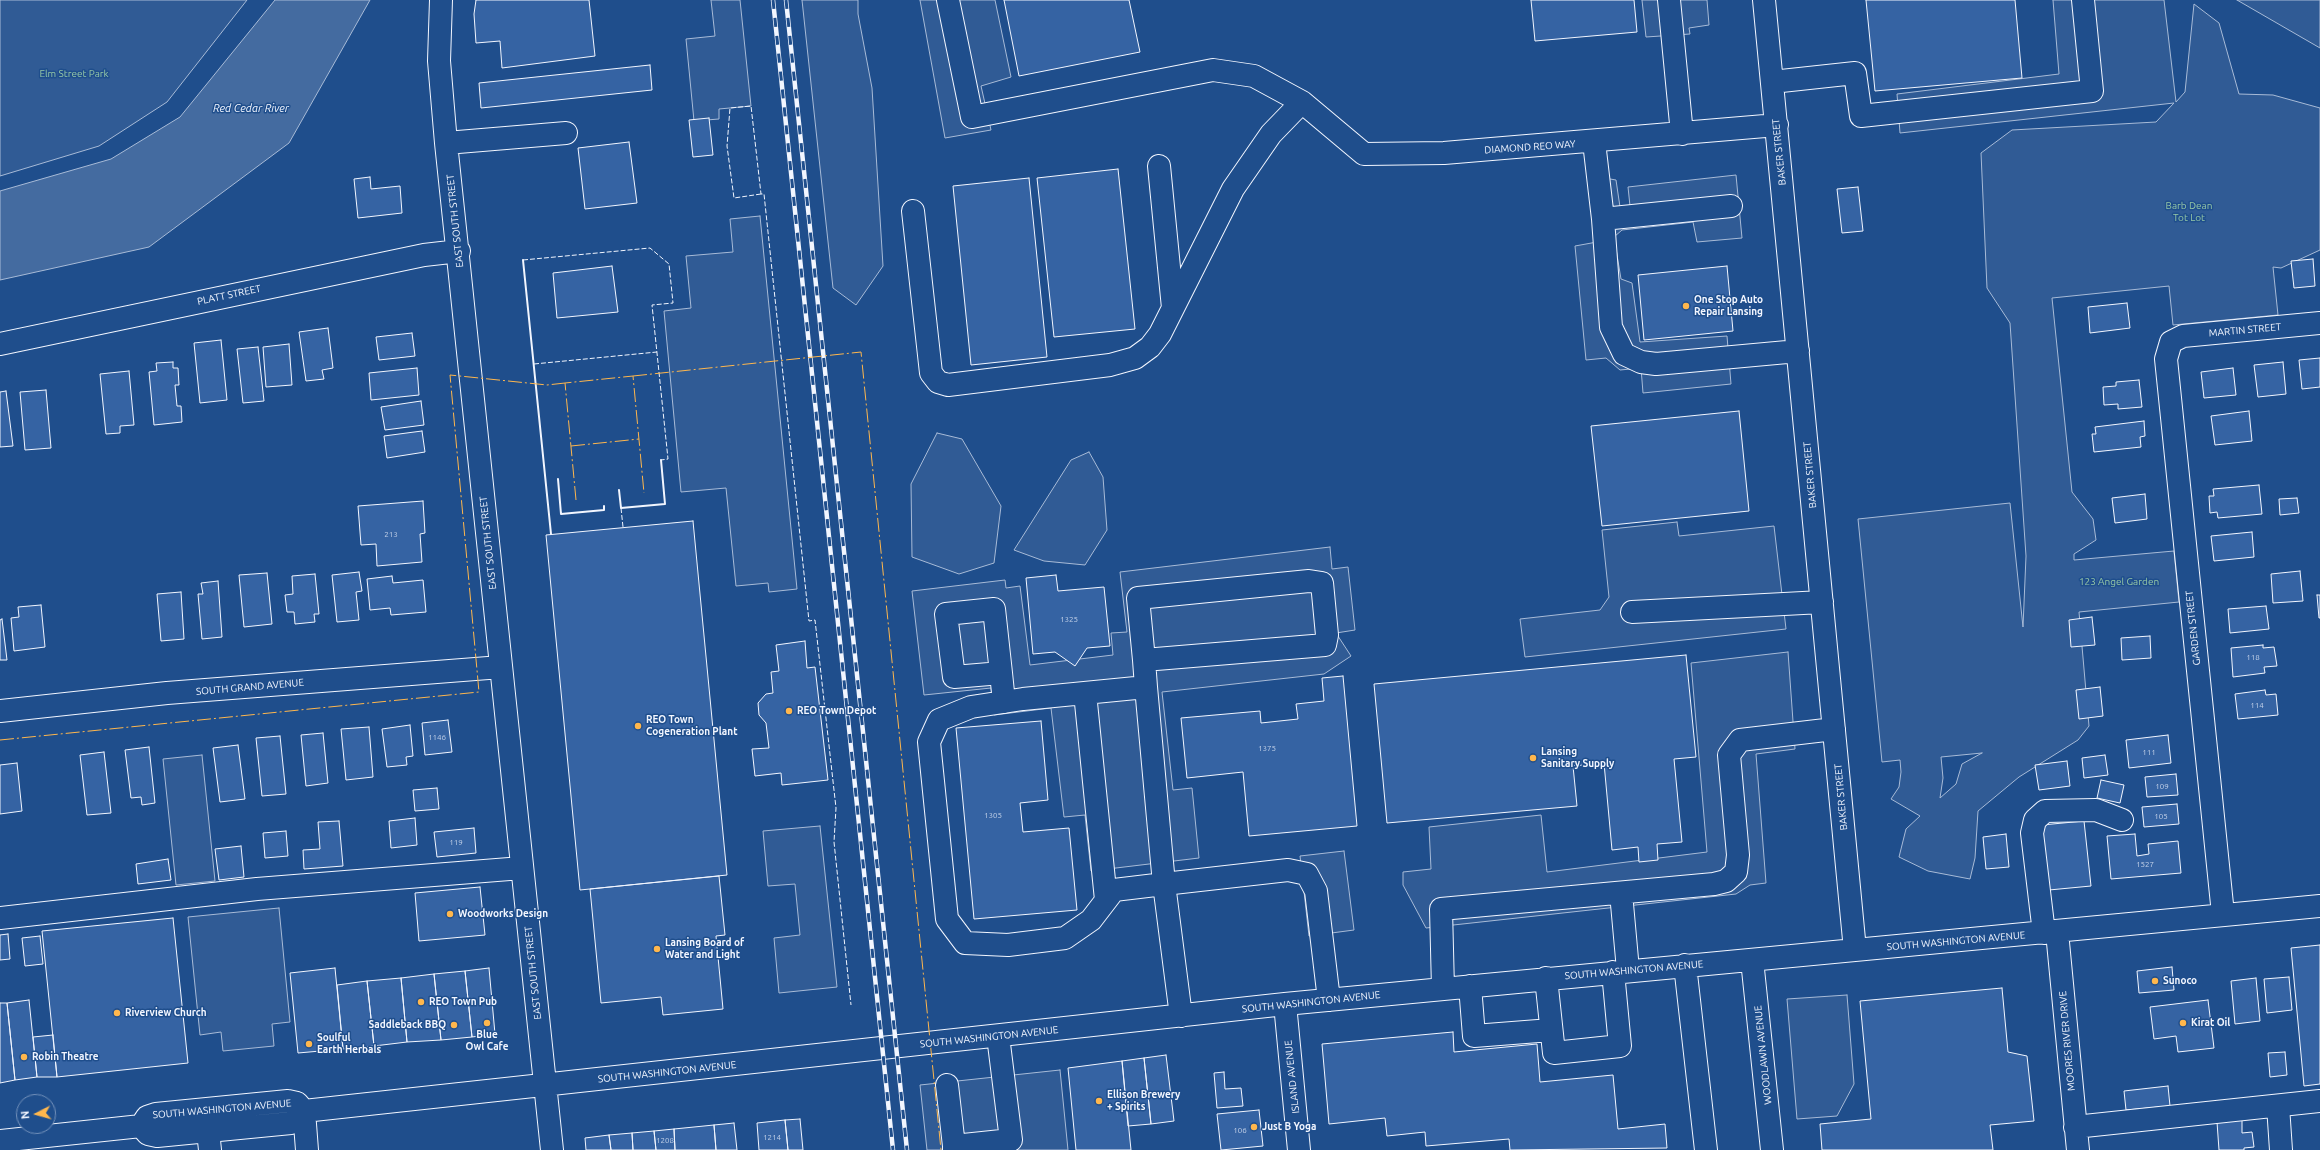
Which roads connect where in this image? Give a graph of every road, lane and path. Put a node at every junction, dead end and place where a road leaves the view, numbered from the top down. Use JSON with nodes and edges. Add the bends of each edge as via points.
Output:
{"nodes":[{"id":1,"x":442,"y":0,"type":"edge"},
{"id":2,"x":948,"y":0,"type":"edge"},
{"id":3,"x":1669,"y":0,"type":"edge"},
{"id":4,"x":1764,"y":0,"type":"edge"},
{"id":5,"x":2083,"y":0,"type":"edge"},
{"id":6,"x":1772,"y":82,"type":"junction"},
{"id":7,"x":1302,"y":102,"type":"junction"},
{"id":8,"x":1776,"y":125,"type":"junction"},
{"id":9,"x":566,"y":133,"type":"dead end"},
{"id":10,"x":1682,"y":134,"type":"junction"},
{"id":11,"x":1594,"y":142,"type":"junction"},
{"id":12,"x":446,"y":143,"type":"junction"},
{"id":13,"x":1159,"y":166,"type":"dead end"},
{"id":14,"x":1731,"y":206,"type":"dead end"},
{"id":15,"x":913,"y":211,"type":"dead end"},
{"id":16,"x":1603,"y":218,"type":"junction"},
{"id":17,"x":459,"y":251,"type":"junction"},
{"id":18,"x":1173,"y":308,"type":"junction"},
{"id":19,"x":2320,"y":323,"type":"edge"},
{"id":20,"x":2171,"y":342,"type":"joint"},
{"id":21,"x":0,"y":344,"type":"edge"},
{"id":22,"x":1798,"y":350,"type":"junction"},
{"id":23,"x":1822,"y":602,"type":"junction"},
{"id":24,"x":1632,"y":612,"type":"dead end"},
{"id":25,"x":1144,"y":660,"type":"junction"},
{"id":26,"x":501,"y":667,"type":"junction"},
{"id":27,"x":1001,"y":673,"type":"dead end"},
{"id":28,"x":1146,"y":687,"type":"junction"},
{"id":29,"x":1085,"y":693,"type":"junction"},
{"id":30,"x":1004,"y":702,"type":"junction"},
{"id":31,"x":0,"y":711,"type":"edge"},
{"id":32,"x":1834,"y":729,"type":"junction"},
{"id":33,"x":2122,"y":820,"type":"dead end"},
{"id":34,"x":522,"y":868,"type":"junction"},
{"id":35,"x":1164,"y":884,"type":"junction"},
{"id":36,"x":1621,"y":893,"type":"junction"},
{"id":37,"x":1106,"y":900,"type":"junction"},
{"id":38,"x":2320,"y":906,"type":"edge"},
{"id":39,"x":2223,"y":914,"type":"junction"},
{"id":40,"x":0,"y":918,"type":"edge"},
{"id":41,"x":2051,"y":933,"type":"junction"},
{"id":42,"x":1855,"y":950,"type":"junction"},
{"id":43,"x":1752,"y":960,"type":"junction"},
{"id":44,"x":1685,"y":965,"type":"junction"},
{"id":45,"x":1620,"y":971,"type":"junction"},
{"id":46,"x":1546,"y":978,"type":"junction"},
{"id":47,"x":1470,"y":986,"type":"junction"},
{"id":48,"x":1443,"y":989,"type":"junction"},
{"id":49,"x":1329,"y":1000,"type":"junction"},
{"id":50,"x":1284,"y":1004,"type":"junction"},
{"id":51,"x":1181,"y":1016,"type":"junction"},
{"id":52,"x":1551,"y":1030,"type":"junction"},
{"id":53,"x":998,"y":1036,"type":"junction"},
{"id":54,"x":947,"y":1085,"type":"dead end"},
{"id":55,"x":546,"y":1086,"type":"junction"},
{"id":56,"x":2320,"y":1101,"type":"edge"},
{"id":57,"x":2278,"y":1106,"type":"junction"},
{"id":58,"x":304,"y":1111,"type":"junction"},
{"id":59,"x":141,"y":1126,"type":"junction"},
{"id":60,"x":2076,"y":1127,"type":"junction"},
{"id":61,"x":0,"y":1140,"type":"edge"},
{"id":62,"x":209,"y":1141,"type":"edge"},
{"id":63,"x":72,"y":1142,"type":"edge"},
{"id":64,"x":34,"y":1143,"type":"edge"},
{"id":65,"x":1012,"y":1145,"type":"edge"},
{"id":66,"x":954,"y":1148,"type":"edge"},
{"id":67,"x":308,"y":1150,"type":"edge"},
{"id":68,"x":552,"y":1150,"type":"edge"},
{"id":69,"x":1299,"y":1150,"type":"edge"},
{"id":70,"x":1706,"y":1150,"type":"edge"},
{"id":71,"x":1772,"y":1150,"type":"edge"},
{"id":72,"x":2078,"y":1150,"type":"edge"},
{"id":73,"x":2281,"y":1150,"type":"edge"}],
"edges":[{"from":1,"to":12,"type":"street","name":"EAST SOUTH STREET","via":[[439,61]]},
{"from":2,"to":7,"type":"street","name":"DIAMOND REO WAY","via":[[972,117],[1213,70],[1254,76]]},
{"from":3,"to":10,"type":"street"},
{"from":4,"to":6,"type":"street","name":"BAKER STREET"},
{"from":5,"to":6,"type":"street","via":[[2092,91],[1861,116],[1855,73]]},
{"from":6,"to":8,"type":"street","name":"BAKER STREET"},
{"from":7,"to":11,"type":"street","name":"DIAMOND REO WAY","via":[[1364,154],[1444,153]]},
{"from":7,"to":18,"type":"street","via":[[1271,134],[1233,189]]},
{"from":8,"to":10,"type":"street","name":"DIAMOND REO WAY"},
{"from":8,"to":22,"type":"street","name":"BAKER STREET"},
{"from":9,"to":12,"type":"street"},
{"from":10,"to":11,"type":"street","name":"DIAMOND REO WAY"},
{"from":11,"to":16,"type":"street"},
{"from":12,"to":17,"type":"street","name":"EAST SOUTH STREET"},
{"from":13,"to":18,"type":"street"},
{"from":14,"to":16,"type":"street"},
{"from":15,"to":18,"type":"street","via":[[931,373],[938,382],[948,385],[1110,365],[1135,358],[1153,342]]},
{"from":16,"to":22,"type":"street","via":[[1611,327],[1624,354],[1641,362],[1656,364]]},
{"from":17,"to":21,"type":"street","name":"PLATT STREET","via":[[424,255]]},
{"from":17,"to":26,"type":"street","name":"EAST SOUTH STREET"},
{"from":19,"to":20,"type":"street","name":"MARTIN STREET","via":[[2183,336]]},
{"from":20,"to":39,"type":"street","name":"GARDEN STREET","via":[[2166,359]]},
{"from":22,"to":23,"type":"street","name":"BAKER STREET"},
{"from":23,"to":24,"type":"street"},
{"from":23,"to":32,"type":"street","name":"BAKER STREET"},
{"from":25,"to":25,"type":"street","via":[[1325,645],[1327,635],[1322,583],[1309,581],[1138,598]]},
{"from":25,"to":28,"type":"street"},
{"from":26,"to":31,"type":"street","name":"SOUTH GRAND AVENUE","via":[[167,693]]},
{"from":26,"to":34,"type":"street","name":"EAST SOUTH STREET"},
{"from":27,"to":30,"type":"street"},
{"from":28,"to":29,"type":"street"},
{"from":28,"to":35,"type":"street"},
{"from":29,"to":30,"type":"street"},
{"from":29,"to":37,"type":"street"},
{"from":30,"to":37,"type":"street","via":[[971,707],[939,720],[929,742],[947,919],[965,943],[1008,945],[1065,938],[1091,920]]},
{"from":32,"to":36,"type":"street","via":[[1740,740],[1729,755],[1738,855],[1736,872],[1726,881]]},
{"from":32,"to":42,"type":"street","name":"BAKER STREET"},
{"from":33,"to":41,"type":"street","name":"MOORES RIVER DRIVE","via":[[2096,810],[2045,812],[2035,820],[2032,833]]},
{"from":34,"to":40,"type":"street","via":[[257,890]]},
{"from":34,"to":55,"type":"street","name":"EAST SOUTH STREET"},
{"from":35,"to":37,"type":"street","via":[[1114,890]]},
{"from":35,"to":49,"type":"street","via":[[1288,870],[1307,874],[1316,891]]},
{"from":35,"to":51,"type":"street"},
{"from":36,"to":45,"type":"street"},
{"from":36,"to":48,"type":"street","via":[[1441,909]]},
{"from":38,"to":39,"type":"street","name":"SOUTH WASHINGTON AVENUE"},
{"from":39,"to":41,"type":"street","name":"SOUTH WASHINGTON AVENUE"},
{"from":41,"to":42,"type":"street","name":"SOUTH WASHINGTON AVENUE"},
{"from":41,"to":60,"type":"street","name":"MOORES RIVER DRIVE"},
{"from":42,"to":43,"type":"street","name":"SOUTH WASHINGTON AVENUE"},
{"from":43,"to":44,"type":"street","name":"SOUTH WASHINGTON AVENUE"},
{"from":43,"to":71,"type":"street","name":"WOODLAWN AVENUE"},
{"from":44,"to":45,"type":"street","name":"SOUTH WASHINGTON AVENUE"},
{"from":44,"to":70,"type":"street"},
{"from":45,"to":46,"type":"street","name":"SOUTH WASHINGTON AVENUE"},
{"from":45,"to":52,"type":"street","via":[[1620,1046],[1554,1053]]},
{"from":46,"to":47,"type":"street","name":"SOUTH WASHINGTON AVENUE"},
{"from":46,"to":52,"type":"street"},
{"from":47,"to":48,"type":"street","name":"SOUTH WASHINGTON AVENUE"},
{"from":47,"to":52,"type":"street","via":[[1474,1036]]},
{"from":48,"to":49,"type":"street","name":"SOUTH WASHINGTON AVENUE"},
{"from":49,"to":50,"type":"street","name":"SOUTH WASHINGTON AVENUE"},
{"from":50,"to":51,"type":"street","name":"SOUTH WASHINGTON AVENUE"},
{"from":50,"to":69,"type":"street","name":"ISLAND AVENUE"},
{"from":51,"to":53,"type":"street","name":"SOUTH WASHINGTON AVENUE"},
{"from":53,"to":55,"type":"street","name":"SOUTH WASHINGTON AVENUE"},
{"from":53,"to":65,"type":"street"},
{"from":54,"to":66,"type":"street"},
{"from":55,"to":58,"type":"street","name":"SOUTH WASHINGTON AVENUE"},
{"from":55,"to":68,"type":"street","name":"EAST SOUTH STREET"},
{"from":56,"to":57,"type":"street"},
{"from":57,"to":60,"type":"street"},
{"from":57,"to":73,"type":"street"},
{"from":58,"to":59,"type":"street","name":"SOUTH WASHINGTON AVENUE","via":[[297,1103],[280,1102],[156,1114],[147,1117]]},
{"from":58,"to":62,"type":"street","name":"SOUTH WASHINGTON AVENUE","via":[[299,1120]]},
{"from":58,"to":67,"type":"street"},
{"from":59,"to":62,"type":"street","name":"SOUTH WASHINGTON AVENUE","via":[[148,1134],[157,1136]]},
{"from":59,"to":63,"type":"street","name":"SOUTH WASHINGTON AVENUE"},
{"from":60,"to":72,"type":"street","name":"MOORES RIVER DRIVE"},
{"from":61,"to":64,"type":"street","name":"SOUTH WASHINGTON AVENUE"},
{"from":63,"to":64,"type":"street","name":"SOUTH WASHINGTON AVENUE"},
{"from":65,"to":66,"type":"street"}]}
